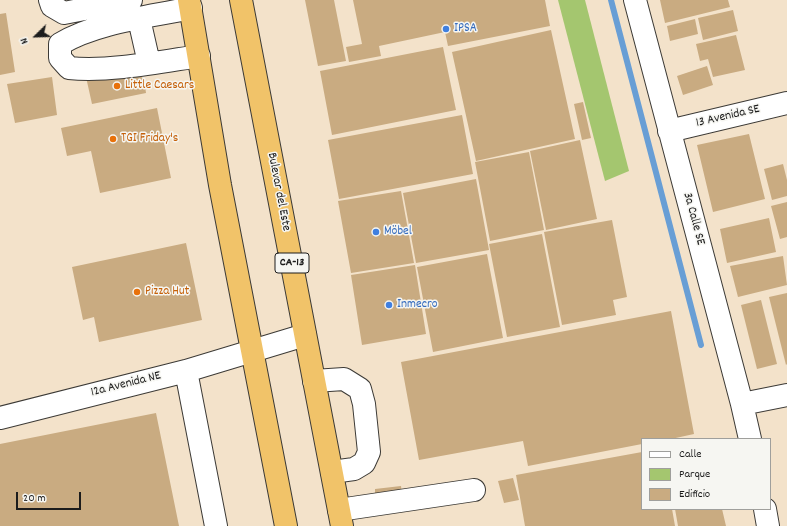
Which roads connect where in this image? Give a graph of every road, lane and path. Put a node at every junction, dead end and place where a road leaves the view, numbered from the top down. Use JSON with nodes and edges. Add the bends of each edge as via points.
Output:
{"nodes":[{"id":1,"x":50,"y":0,"type":"edge"},
{"id":2,"x":241,"y":0,"type":"edge"},
{"id":3,"x":635,"y":0,"type":"edge"},
{"id":4,"x":190,"y":4,"type":"edge"},
{"id":5,"x":135,"y":10,"type":"edge"},
{"id":6,"x":199,"y":56,"type":"junction"},
{"id":7,"x":149,"y":63,"type":"junction"},
{"id":8,"x":787,"y":103,"type":"edge"},
{"id":9,"x":669,"y":131,"type":"junction"},
{"id":10,"x":305,"y":335,"type":"junction"},
{"id":11,"x":252,"y":350,"type":"junction"},
{"id":12,"x":186,"y":371,"type":"junction"},
{"id":13,"x":314,"y":381,"type":"junction"},
{"id":14,"x":787,"y":395,"type":"edge"},
{"id":15,"x":742,"y":404,"type":"junction"},
{"id":16,"x":0,"y":418,"type":"edge"},
{"id":17,"x":750,"y":438,"type":"edge"},
{"id":18,"x":332,"y":472,"type":"junction"},
{"id":19,"x":474,"y":490,"type":"dead end"},
{"id":20,"x":765,"y":510,"type":"edge"},
{"id":21,"x":341,"y":518,"type":"edge"},
{"id":22,"x":216,"y":526,"type":"edge"},
{"id":23,"x":286,"y":526,"type":"edge"},
{"id":24,"x":768,"y":526,"type":"edge"}],
"edges":[{"from":1,"to":5,"type":"street","via":[[52,6],[64,13]]},
{"from":2,"to":10,"type":"highway","name":"Bulevar del Este","number":"CA-13"},
{"from":3,"to":9,"type":"street","name":"3a Calle SE"},
{"from":4,"to":5,"type":"street"},
{"from":4,"to":6,"type":"highway"},
{"from":5,"to":7,"type":"street"},
{"from":5,"to":7,"type":"street","via":[[60,44],[60,58],[68,68],[82,69]]},
{"from":6,"to":7,"type":"street"},
{"from":6,"to":11,"type":"highway","via":[[220,185]]},
{"from":8,"to":9,"type":"street","name":"13 Avenida SE"},
{"from":9,"to":15,"type":"street","name":"3a Calle SE"},
{"from":10,"to":11,"type":"street","name":"12a Avenida NE"},
{"from":10,"to":13,"type":"highway","name":"Bulevar del Este","number":"CA-13"},
{"from":11,"to":12,"type":"street","name":"12a Avenida NE"},
{"from":11,"to":23,"type":"highway"},
{"from":12,"to":16,"type":"street","name":"12a Avenida NE"},
{"from":12,"to":22,"type":"street"},
{"from":13,"to":18,"type":"highway","name":"Bulevar del Este","number":"CA-13"},
{"from":13,"to":18,"type":"street","via":[[344,378],[360,389],[364,404],[369,452],[364,462],[354,469]]},
{"from":14,"to":15,"type":"street"},
{"from":15,"to":17,"type":"street","name":"3a Calle SE"},
{"from":18,"to":21,"type":"highway","name":"Bulevar del Este","number":"CA-13"},
{"from":19,"to":21,"type":"street"},
{"from":20,"to":24,"type":"street"}]}
